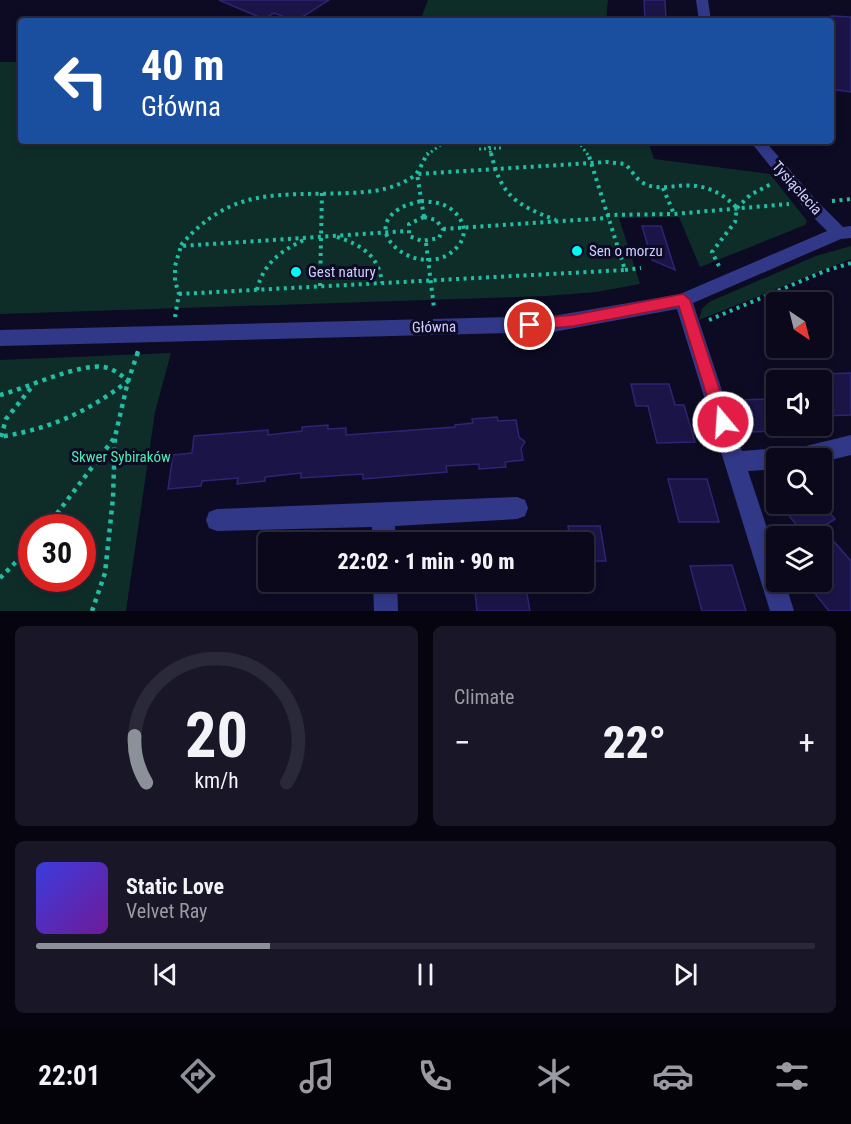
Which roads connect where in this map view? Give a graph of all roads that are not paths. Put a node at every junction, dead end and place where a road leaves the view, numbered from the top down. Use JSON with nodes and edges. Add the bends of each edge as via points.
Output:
{"nodes":[{"id":1,"x":702,"y":0,"type":"edge"},
{"id":2,"x":705,"y":18,"type":"edge"},
{"id":3,"x":760,"y":144,"type":"edge"},
{"id":4,"x":845,"y":232,"type":"edge"},
{"id":5,"x":683,"y":300,"type":"junction"},
{"id":6,"x":0,"y":338,"type":"edge"},
{"id":7,"x":851,"y":445,"type":"edge"},
{"id":8,"x":736,"y":462,"type":"junction"},
{"id":9,"x":517,"y":508,"type":"dead end"},
{"id":10,"x":383,"y":515,"type":"junction"},
{"id":11,"x":217,"y":520,"type":"dead end"},
{"id":12,"x":384,"y":532,"type":"edge"},
{"id":13,"x":385,"y":592,"type":"edge"},
{"id":14,"x":386,"y":611,"type":"edge"},
{"id":15,"x":782,"y":611,"type":"edge"}],
"edges":[{"from":1,"to":2,"type":"street"},
{"from":3,"to":4,"type":"street","name":"Tysiąclecia","via":[[809,203]]},
{"from":4,"to":5,"type":"street","name":"Główna"},
{"from":5,"to":6,"type":"street","name":"Główna","via":[[553,324]]},
{"from":5,"to":8,"type":"street"},
{"from":7,"to":8,"type":"street","via":[[806,456]]},
{"from":8,"to":15,"type":"street"},
{"from":9,"to":10,"type":"street"},
{"from":10,"to":11,"type":"street"},
{"from":10,"to":12,"type":"street"},
{"from":13,"to":14,"type":"street"}]}
